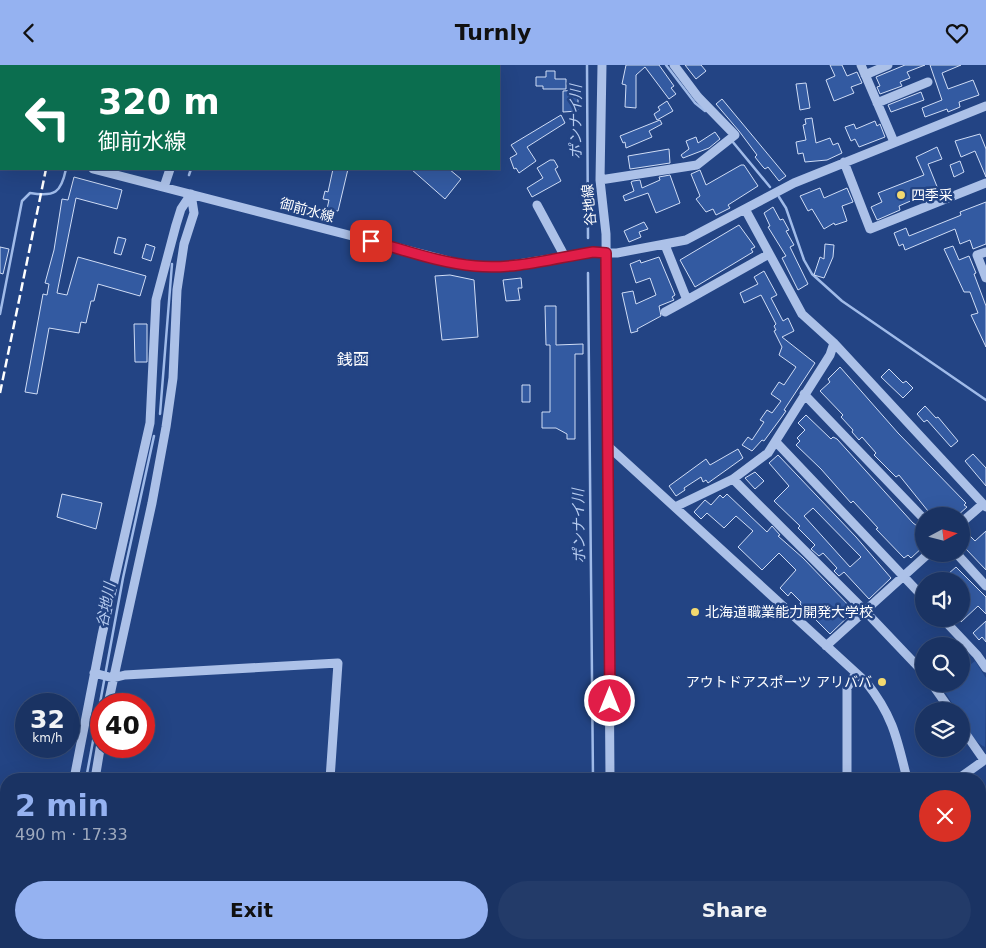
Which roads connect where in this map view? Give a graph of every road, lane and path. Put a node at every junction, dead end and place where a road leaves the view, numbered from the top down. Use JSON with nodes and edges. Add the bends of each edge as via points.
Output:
{"nodes":[{"id":1,"x":602,"y":65,"type":"edge"},
{"id":2,"x":674,"y":65,"type":"edge"},
{"id":3,"x":861,"y":65,"type":"edge"},
{"id":4,"x":888,"y":65,"type":"edge"},
{"id":5,"x":865,"y":75,"type":"junction"},
{"id":6,"x":928,"y":82,"type":"dead end"},
{"id":7,"x":877,"y":103,"type":"junction"},
{"id":8,"x":986,"y":105,"type":"edge"},
{"id":9,"x":894,"y":142,"type":"junction"},
{"id":10,"x":844,"y":162,"type":"junction"},
{"id":11,"x":97,"y":170,"type":"edge"},
{"id":12,"x":170,"y":170,"type":"edge"},
{"id":13,"x":600,"y":180,"type":"junction"},
{"id":14,"x":986,"y":183,"type":"edge"},
{"id":15,"x":164,"y":187,"type":"junction"},
{"id":16,"x":191,"y":194,"type":"junction"},
{"id":17,"x":537,"y":205,"type":"dead end"},
{"id":18,"x":745,"y":209,"type":"junction"},
{"id":19,"x":665,"y":245,"type":"junction"},
{"id":20,"x":986,"y":252,"type":"edge"},
{"id":21,"x":606,"y":253,"type":"junction"},
{"id":22,"x":769,"y":254,"type":"junction"},
{"id":23,"x":565,"y":257,"type":"junction"},
{"id":24,"x":986,"y":278,"type":"edge"},
{"id":25,"x":687,"y":300,"type":"junction"},
{"id":26,"x":665,"y":312,"type":"dead end"},
{"id":27,"x":834,"y":343,"type":"junction"},
{"id":28,"x":804,"y":394,"type":"junction"},
{"id":29,"x":150,"y":423,"type":"junction"},
{"id":30,"x":166,"y":427,"type":"junction"},
{"id":31,"x":776,"y":443,"type":"junction"},
{"id":32,"x":608,"y":446,"type":"junction"},
{"id":33,"x":733,"y":479,"type":"junction"},
{"id":34,"x":984,"y":505,"type":"edge"},
{"id":35,"x":675,"y":507,"type":"junction"},
{"id":36,"x":915,"y":510,"type":"edge"},
{"id":37,"x":970,"y":516,"type":"edge"},
{"id":38,"x":918,"y":563,"type":"edge"},
{"id":39,"x":965,"y":563,"type":"edge"},
{"id":40,"x":903,"y":576,"type":"junction"},
{"id":41,"x":986,"y":586,"type":"edge"},
{"id":42,"x":915,"y":589,"type":"edge"},
{"id":43,"x":865,"y":611,"type":"junction"},
{"id":44,"x":951,"y":627,"type":"edge"},
{"id":45,"x":826,"y":646,"type":"junction"},
{"id":46,"x":915,"y":664,"type":"edge"},
{"id":47,"x":986,"y":668,"type":"edge"},
{"id":48,"x":856,"y":673,"type":"junction"},
{"id":49,"x":96,"y":674,"type":"junction"},
{"id":50,"x":111,"y":677,"type":"junction"},
{"id":51,"x":109,"y":693,"type":"edge"},
{"id":52,"x":970,"y":739,"type":"edge"},
{"id":53,"x":98,"y":758,"type":"edge"},
{"id":54,"x":985,"y":760,"type":"edge"},
{"id":55,"x":75,"y":773,"type":"edge"},
{"id":56,"x":96,"y":773,"type":"edge"},
{"id":57,"x":330,"y":773,"type":"edge"},
{"id":58,"x":610,"y":773,"type":"edge"},
{"id":59,"x":847,"y":773,"type":"edge"},
{"id":60,"x":906,"y":773,"type":"edge"},
{"id":61,"x":967,"y":773,"type":"edge"}],
"edges":[{"from":1,"to":13,"type":"street","name":"谷地線"},
{"from":2,"to":13,"type":"street","via":[[698,97],[735,135],[697,165]]},
{"from":3,"to":5,"type":"street"},
{"from":4,"to":5,"type":"street"},
{"from":5,"to":7,"type":"street"},
{"from":6,"to":7,"type":"street"},
{"from":7,"to":9,"type":"street"},
{"from":8,"to":9,"type":"street","name":"御前水線"},
{"from":9,"to":10,"type":"street","name":"御前水線"},
{"from":10,"to":14,"type":"street","via":[[870,229]]},
{"from":10,"to":18,"type":"street","name":"御前水線"},
{"from":11,"to":15,"type":"street","name":"御前水線"},
{"from":12,"to":15,"type":"street"},
{"from":13,"to":21,"type":"street","name":"谷地線"},
{"from":15,"to":16,"type":"street","name":"御前水線"},
{"from":16,"to":23,"type":"street","name":"御前水線","via":[[466,265],[506,266]]},
{"from":16,"to":29,"type":"street","via":[[181,209],[156,300]]},
{"from":16,"to":30,"type":"street","via":[[194,213],[184,243],[177,290],[173,378]]},
{"from":17,"to":23,"type":"street"},
{"from":18,"to":19,"type":"street","name":"御前水線","via":[[693,237]]},
{"from":18,"to":22,"type":"street"},
{"from":19,"to":21,"type":"street","name":"御前水線"},
{"from":19,"to":25,"type":"street"},
{"from":20,"to":24,"type":"street","via":[[977,255]]},
{"from":21,"to":23,"type":"street","name":"御前水線"},
{"from":21,"to":32,"type":"street","name":"谷地線"},
{"from":22,"to":25,"type":"street"},
{"from":22,"to":27,"type":"street","via":[[802,314]]},
{"from":25,"to":26,"type":"street"},
{"from":27,"to":28,"type":"street","via":[[830,355]]},
{"from":27,"to":34,"type":"street"},
{"from":28,"to":31,"type":"street"},
{"from":28,"to":36,"type":"street"},
{"from":29,"to":30,"type":"street"},
{"from":29,"to":49,"type":"street"},
{"from":30,"to":50,"type":"street","via":[[152,503]]},
{"from":31,"to":33,"type":"street","via":[[768,453]]},
{"from":31,"to":40,"type":"street"},
{"from":32,"to":35,"type":"street"},
{"from":32,"to":58,"type":"street","name":"谷地線"},
{"from":33,"to":35,"type":"street"},
{"from":33,"to":43,"type":"street"},
{"from":34,"to":37,"type":"street"},
{"from":35,"to":45,"type":"street"},
{"from":38,"to":40,"type":"street"},
{"from":39,"to":41,"type":"street"},
{"from":40,"to":42,"type":"street"},
{"from":40,"to":43,"type":"street"},
{"from":43,"to":45,"type":"street"},
{"from":43,"to":46,"type":"street"},
{"from":44,"to":47,"type":"street"},
{"from":45,"to":48,"type":"street"},
{"from":48,"to":59,"type":"street","via":[[847,688]]},
{"from":48,"to":60,"type":"street","via":[[884,705],[895,729]]},
{"from":49,"to":50,"type":"street"},
{"from":49,"to":55,"type":"street"},
{"from":50,"to":51,"type":"street"},
{"from":50,"to":57,"type":"street","via":[[338,663]]},
{"from":52,"to":54,"type":"street"},
{"from":53,"to":56,"type":"street"},
{"from":54,"to":61,"type":"street"}]}
